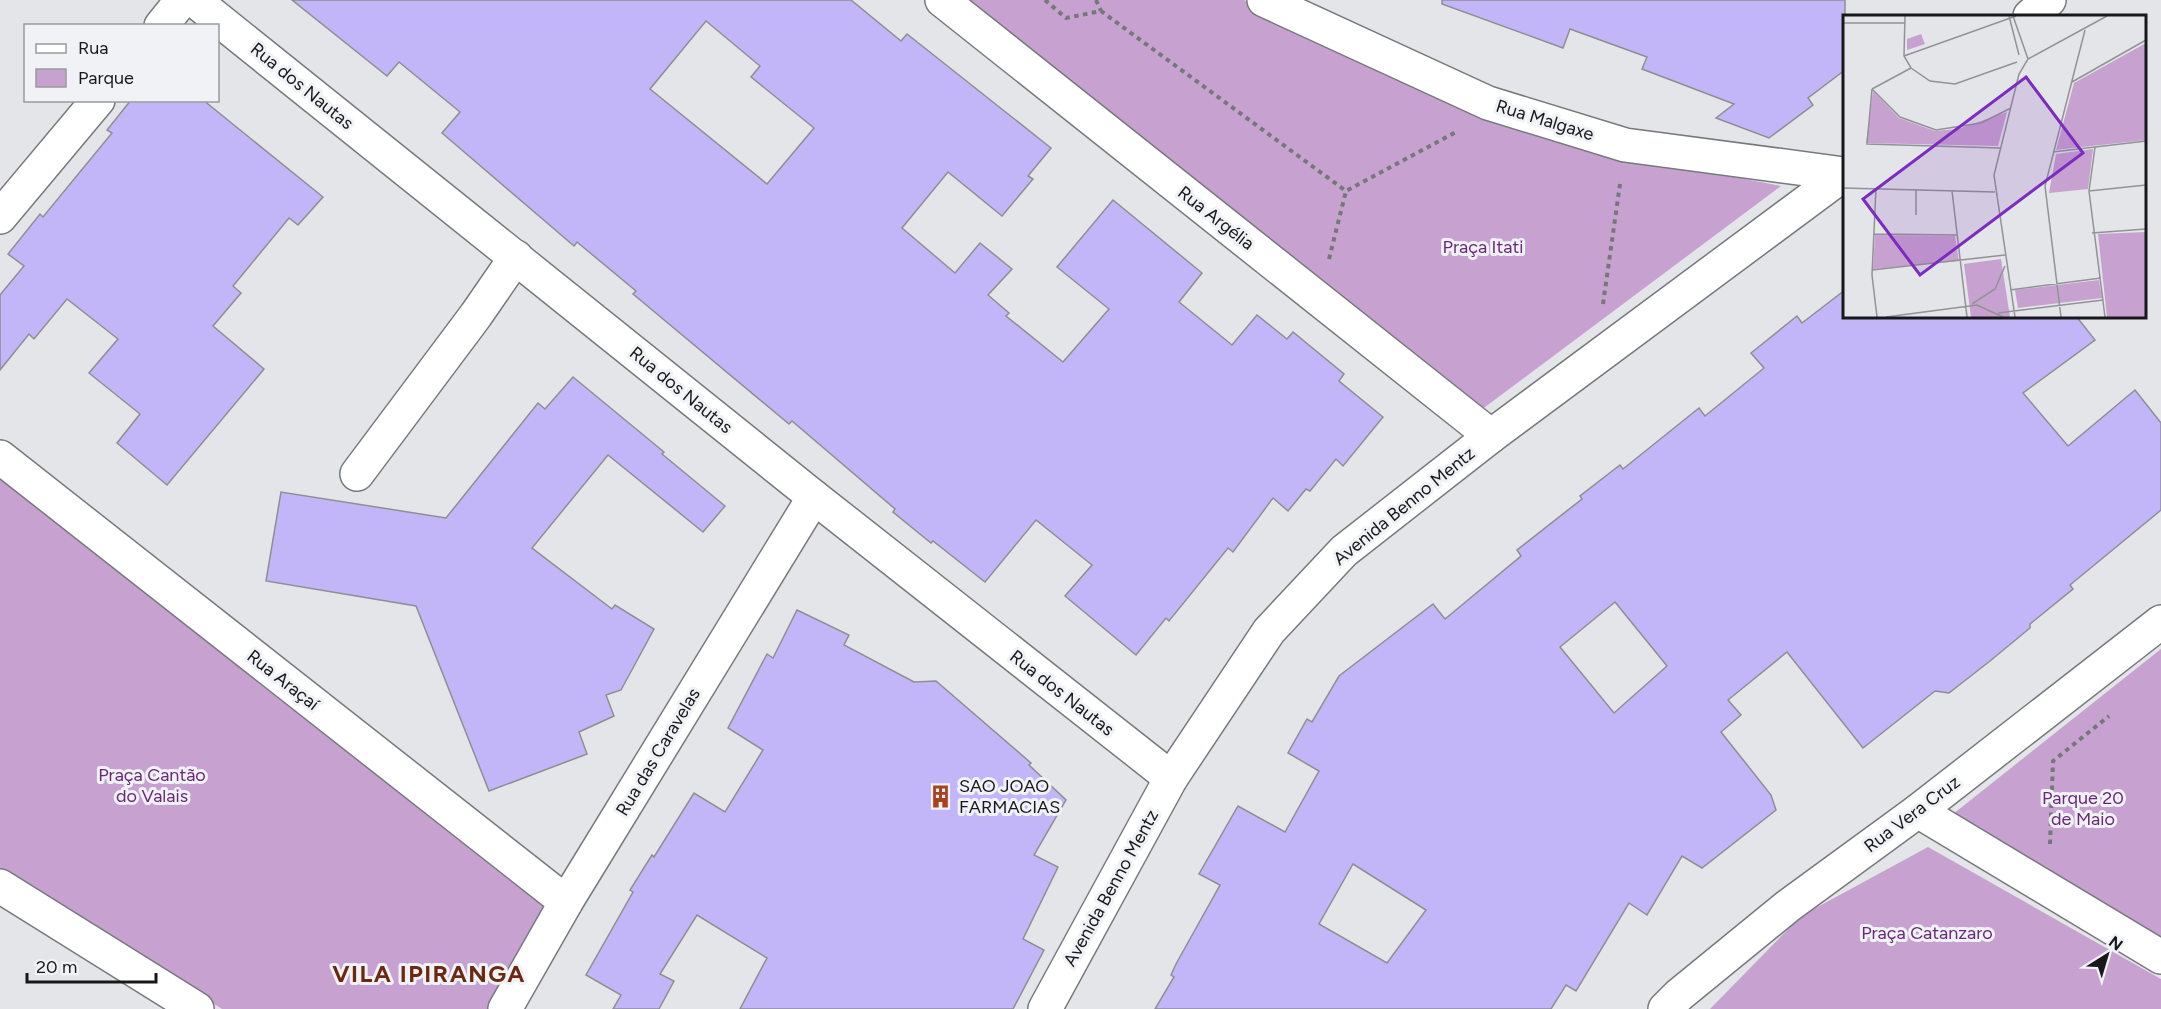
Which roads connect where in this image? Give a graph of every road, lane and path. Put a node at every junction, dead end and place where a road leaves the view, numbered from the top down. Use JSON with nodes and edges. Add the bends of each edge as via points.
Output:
{"nodes":[{"id":1,"x":182,"y":0,"type":"edge"},
{"id":2,"x":194,"y":0,"type":"edge"},
{"id":3,"x":942,"y":0,"type":"edge"},
{"id":4,"x":1045,"y":0,"type":"edge"},
{"id":5,"x":1096,"y":0,"type":"edge"},
{"id":6,"x":1264,"y":0,"type":"edge"},
{"id":7,"x":2049,"y":0,"type":"edge"},
{"id":8,"x":1101,"y":10,"type":"junction"},
{"id":9,"x":2031,"y":15,"type":"edge"},
{"id":10,"x":163,"y":24,"type":"edge"},
{"id":11,"x":96,"y":102,"type":"edge"},
{"id":12,"x":1465,"y":127,"type":"dead end"},
{"id":13,"x":1843,"y":174,"type":"edge"},
{"id":14,"x":1843,"y":175,"type":"edge"},
{"id":15,"x":1621,"y":179,"type":"dead end"},
{"id":16,"x":1346,"y":191,"type":"junction"},
{"id":17,"x":0,"y":217,"type":"edge"},
{"id":18,"x":1319,"y":255,"type":"dead end"},
{"id":19,"x":516,"y":257,"type":"junction"},
{"id":20,"x":1611,"y":301,"type":"dead end"},
{"id":21,"x":1491,"y":436,"type":"junction"},
{"id":22,"x":0,"y":457,"type":"edge"},
{"id":23,"x":357,"y":474,"type":"dead end"},
{"id":24,"x":814,"y":497,"type":"junction"},
{"id":25,"x":2161,"y":622,"type":"edge"},
{"id":26,"x":2053,"y":761,"type":"dead end"},
{"id":27,"x":1171,"y":778,"type":"junction"},
{"id":28,"x":1918,"y":811,"type":"junction"},
{"id":29,"x":2050,"y":844,"type":"dead end"},
{"id":30,"x":0,"y":886,"type":"edge"},
{"id":31,"x":566,"y":902,"type":"junction"},
{"id":32,"x":2161,"y":957,"type":"edge"},
{"id":33,"x":197,"y":1009,"type":"edge"},
{"id":34,"x":505,"y":1009,"type":"edge"},
{"id":35,"x":1045,"y":1009,"type":"edge"},
{"id":36,"x":1665,"y":1009,"type":"edge"}],
"edges":[{"from":1,"to":10,"type":"street"},
{"from":2,"to":19,"type":"street","name":"Rua dos Nautas"},
{"from":3,"to":21,"type":"street","name":"Rua Argélia"},
{"from":4,"to":8,"type":"path","via":[[1066,18]]},
{"from":5,"to":8,"type":"path"},
{"from":6,"to":13,"type":"street","name":"Rua Malgaxe","via":[[1488,103],[1625,145]]},
{"from":7,"to":9,"type":"street"},
{"from":8,"to":16,"type":"path"},
{"from":11,"to":17,"type":"street"},
{"from":12,"to":16,"type":"path"},
{"from":14,"to":21,"type":"street","name":"Avenida Benno Mentz"},
{"from":15,"to":20,"type":"path","via":[[1602,308]]},
{"from":16,"to":18,"type":"path","via":[[1328,263]]},
{"from":19,"to":23,"type":"street"},
{"from":19,"to":24,"type":"street","name":"Rua dos Nautas"},
{"from":21,"to":27,"type":"street","name":"Avenida Benno Mentz","via":[[1344,551],[1277,623]]},
{"from":22,"to":31,"type":"street","name":"Rua Araçaí"},
{"from":24,"to":27,"type":"street","name":"Rua dos Nautas"},
{"from":24,"to":31,"type":"street","name":"Rua das Caravelas"},
{"from":25,"to":28,"type":"street","name":"Rua Vera Cruz"},
{"from":26,"to":29,"type":"path"},
{"from":27,"to":35,"type":"street","name":"Avenida Benno Mentz"},
{"from":28,"to":32,"type":"street"},
{"from":28,"to":36,"type":"street","name":"Rua Vera Cruz","via":[[1788,906]]},
{"from":30,"to":33,"type":"street"},
{"from":31,"to":34,"type":"street","name":"Rua das Caravelas"}]}
